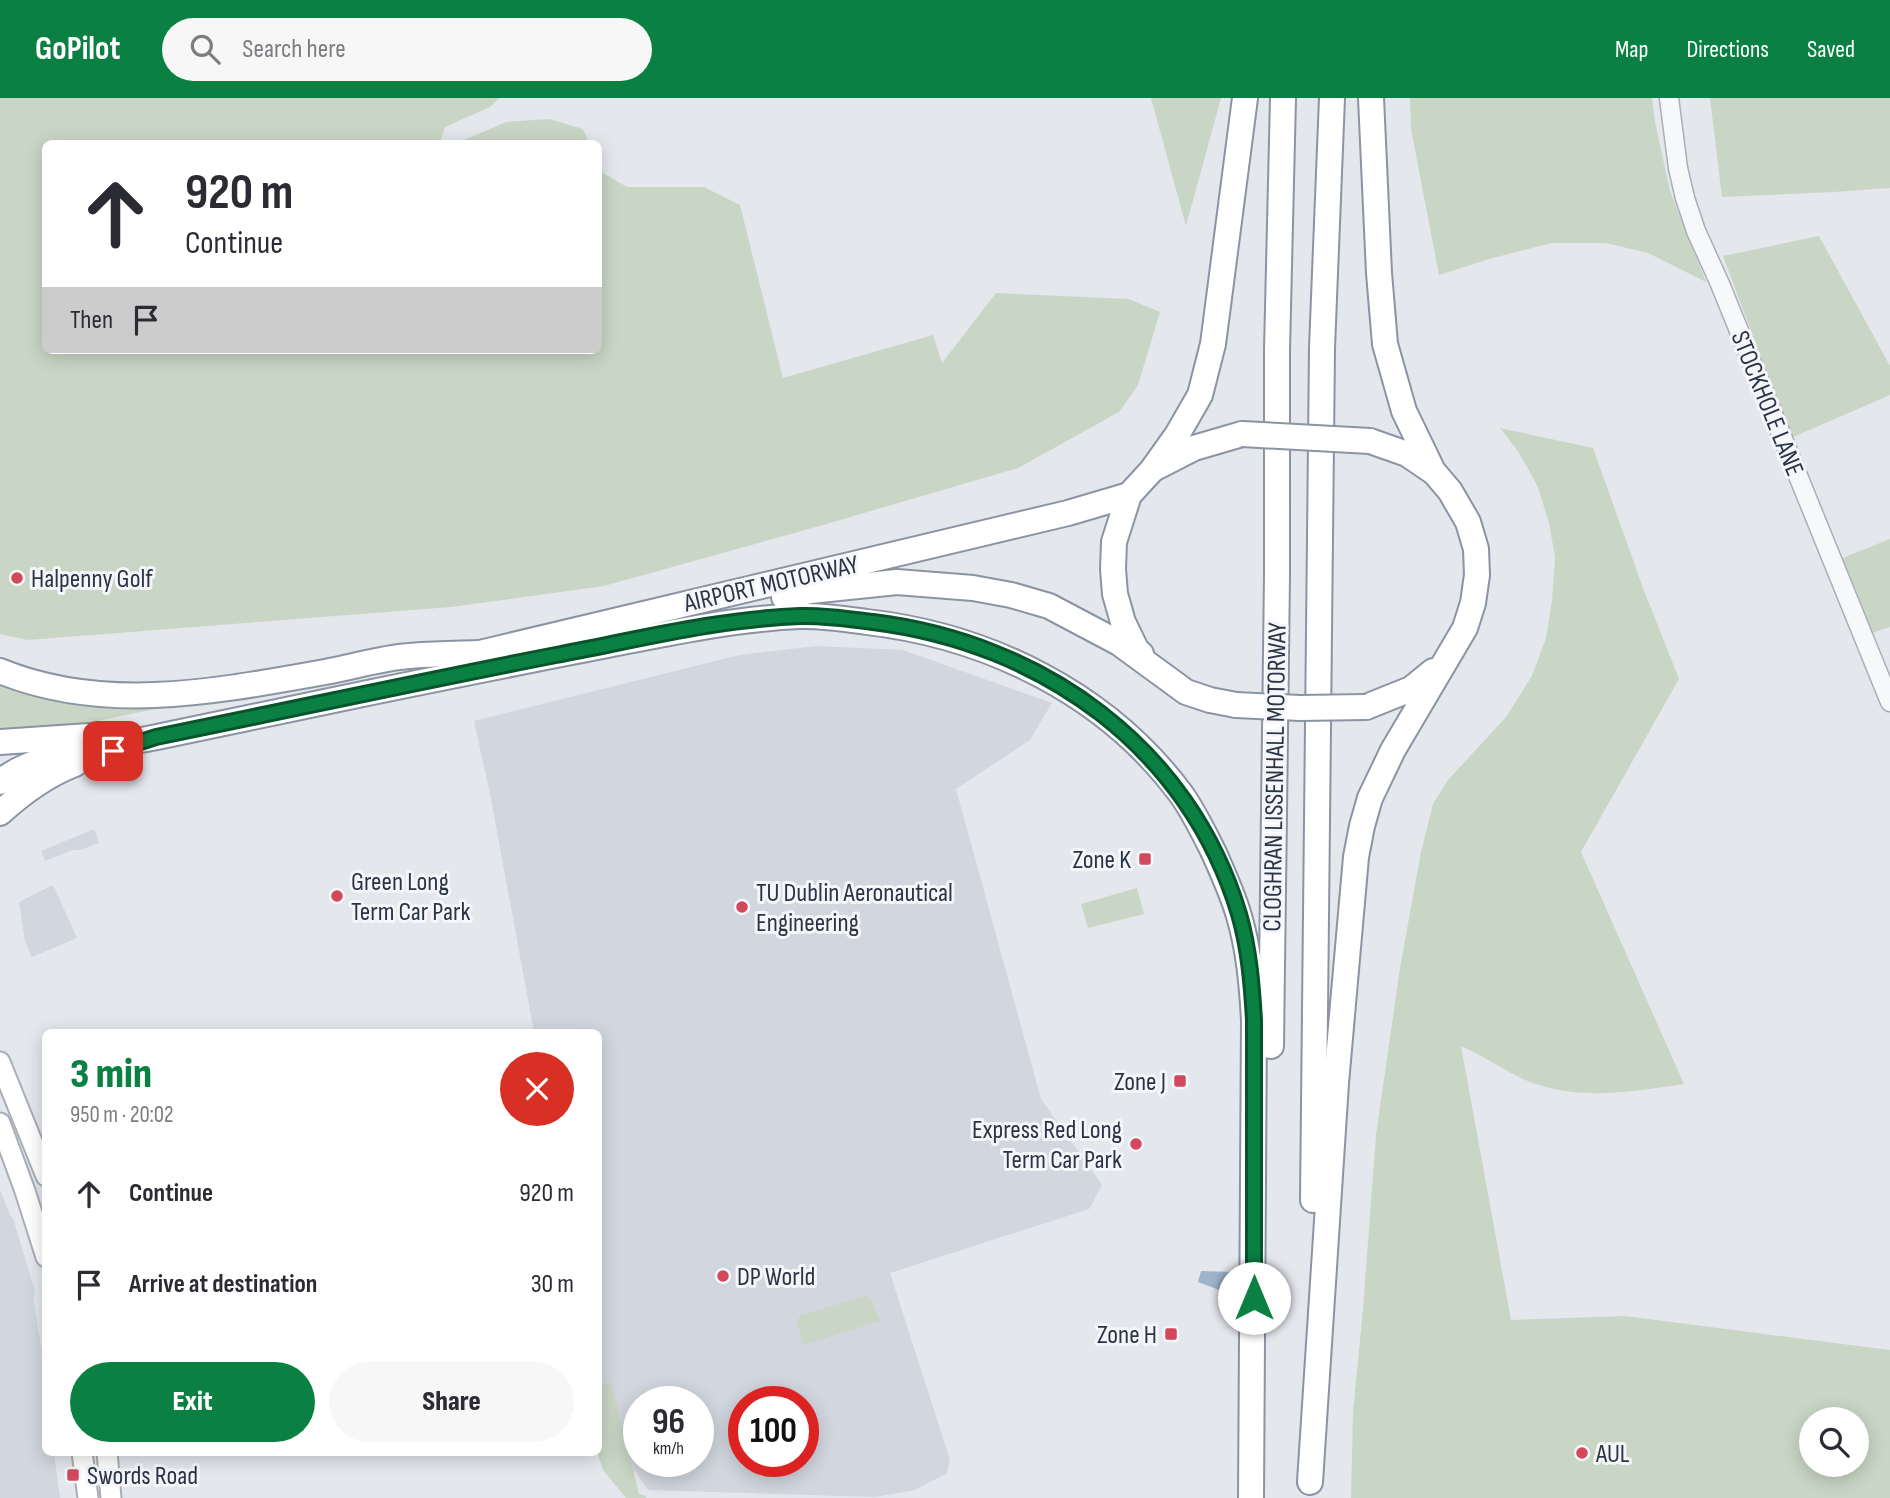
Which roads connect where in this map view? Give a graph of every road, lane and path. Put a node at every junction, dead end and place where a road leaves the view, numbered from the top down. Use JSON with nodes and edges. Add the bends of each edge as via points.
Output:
{"nodes":[{"id":1,"x":1245,"y":98,"type":"edge"},
{"id":2,"x":1283,"y":98,"type":"edge"},
{"id":3,"x":1332,"y":98,"type":"edge"},
{"id":4,"x":1371,"y":98,"type":"edge"},
{"id":5,"x":1669,"y":98,"type":"edge"},
{"id":6,"x":1152,"y":470,"type":"junction"},
{"id":7,"x":1433,"y":471,"type":"junction"},
{"id":8,"x":1129,"y":495,"type":"junction"},
{"id":9,"x":478,"y":653,"type":"junction"},
{"id":10,"x":1444,"y":662,"type":"junction"},
{"id":11,"x":0,"y":671,"type":"edge"},
{"id":12,"x":1158,"y":673,"type":"junction"},
{"id":13,"x":451,"y":675,"type":"junction"},
{"id":14,"x":1890,"y":702,"type":"edge"},
{"id":15,"x":156,"y":737,"type":"junction"},
{"id":16,"x":0,"y":742,"type":"edge"},
{"id":17,"x":0,"y":782,"type":"edge"},
{"id":18,"x":0,"y":813,"type":"edge"},
{"id":19,"x":0,"y":1062,"type":"edge"},
{"id":20,"x":0,"y":1123,"type":"edge"},
{"id":21,"x":42,"y":1166,"type":"edge"},
{"id":22,"x":42,"y":1244,"type":"edge"},
{"id":23,"x":83,"y":1456,"type":"edge"},
{"id":24,"x":107,"y":1456,"type":"edge"},
{"id":25,"x":1309,"y":1490,"type":"edge"},
{"id":26,"x":88,"y":1498,"type":"edge"},
{"id":27,"x":111,"y":1498,"type":"edge"},
{"id":28,"x":1251,"y":1498,"type":"edge"},
{"id":29,"x":1260,"y":1498,"type":"edge"}],
"edges":[{"from":1,"to":6,"type":"highway","via":[[1213,344],[1200,395]]},
{"from":2,"to":29,"type":"highway","name":"CLOGHRAN LISSENHALL MOTORWAY"},
{"from":3,"to":25,"type":"highway","name":"CLOGHRAN LISSENHALL MOTORWAY","via":[[1322,348]]},
{"from":4,"to":7,"type":"highway","via":[[1385,344],[1404,411]]},
{"from":5,"to":14,"type":"street","name":"STOCKHOLE LANE","via":[[1678,168],[1694,225]]},
{"from":6,"to":7,"type":"highway","bridge":true,"via":[[1194,448],[1241,434],[1370,441],[1407,454]]},
{"from":6,"to":8,"type":"highway"},
{"from":7,"to":10,"type":"highway","via":[[1468,522],[1476,549],[1473,603],[1465,628]]},
{"from":8,"to":9,"type":"highway","name":"AIRPORT MOTORWAY"},
{"from":8,"to":12,"type":"highway","via":[[1114,542],[1115,594],[1136,649]]},
{"from":9,"to":11,"type":"highway","via":[[407,656],[204,692],[153,696],[55,687]]},
{"from":9,"to":16,"type":"highway","name":"AIRPORT MOTORWAY","via":[[110,735]]},
{"from":10,"to":12,"type":"highway","bridge":true,"via":[[1411,689],[1366,708],[1236,705],[1186,692]]},
{"from":10,"to":25,"type":"highway","via":[[1370,798],[1356,857]]},
{"from":12,"to":13,"type":"highway","via":[[1119,643],[1049,606],[973,588],[897,582],[810,591]]},
{"from":13,"to":15,"type":"highway","name":"AIRPORT MOTORWAY"},
{"from":13,"to":28,"type":"highway","name":"AIRPORT MOTORWAY","via":[[695,628],[762,620],[802,616],[897,625],[988,651],[1059,684],[1123,731],[1153,761],[1181,795],[1223,871],[1239,915],[1251,974]]},
{"from":15,"to":17,"type":"highway","name":"AIRPORT MOTORWAY","via":[[41,760]]},
{"from":15,"to":18,"type":"highway","via":[[55,772]]},
{"from":19,"to":21,"type":"main road"},
{"from":20,"to":22,"type":"main road"},
{"from":23,"to":26,"type":"main road"},
{"from":24,"to":27,"type":"main road"}]}
